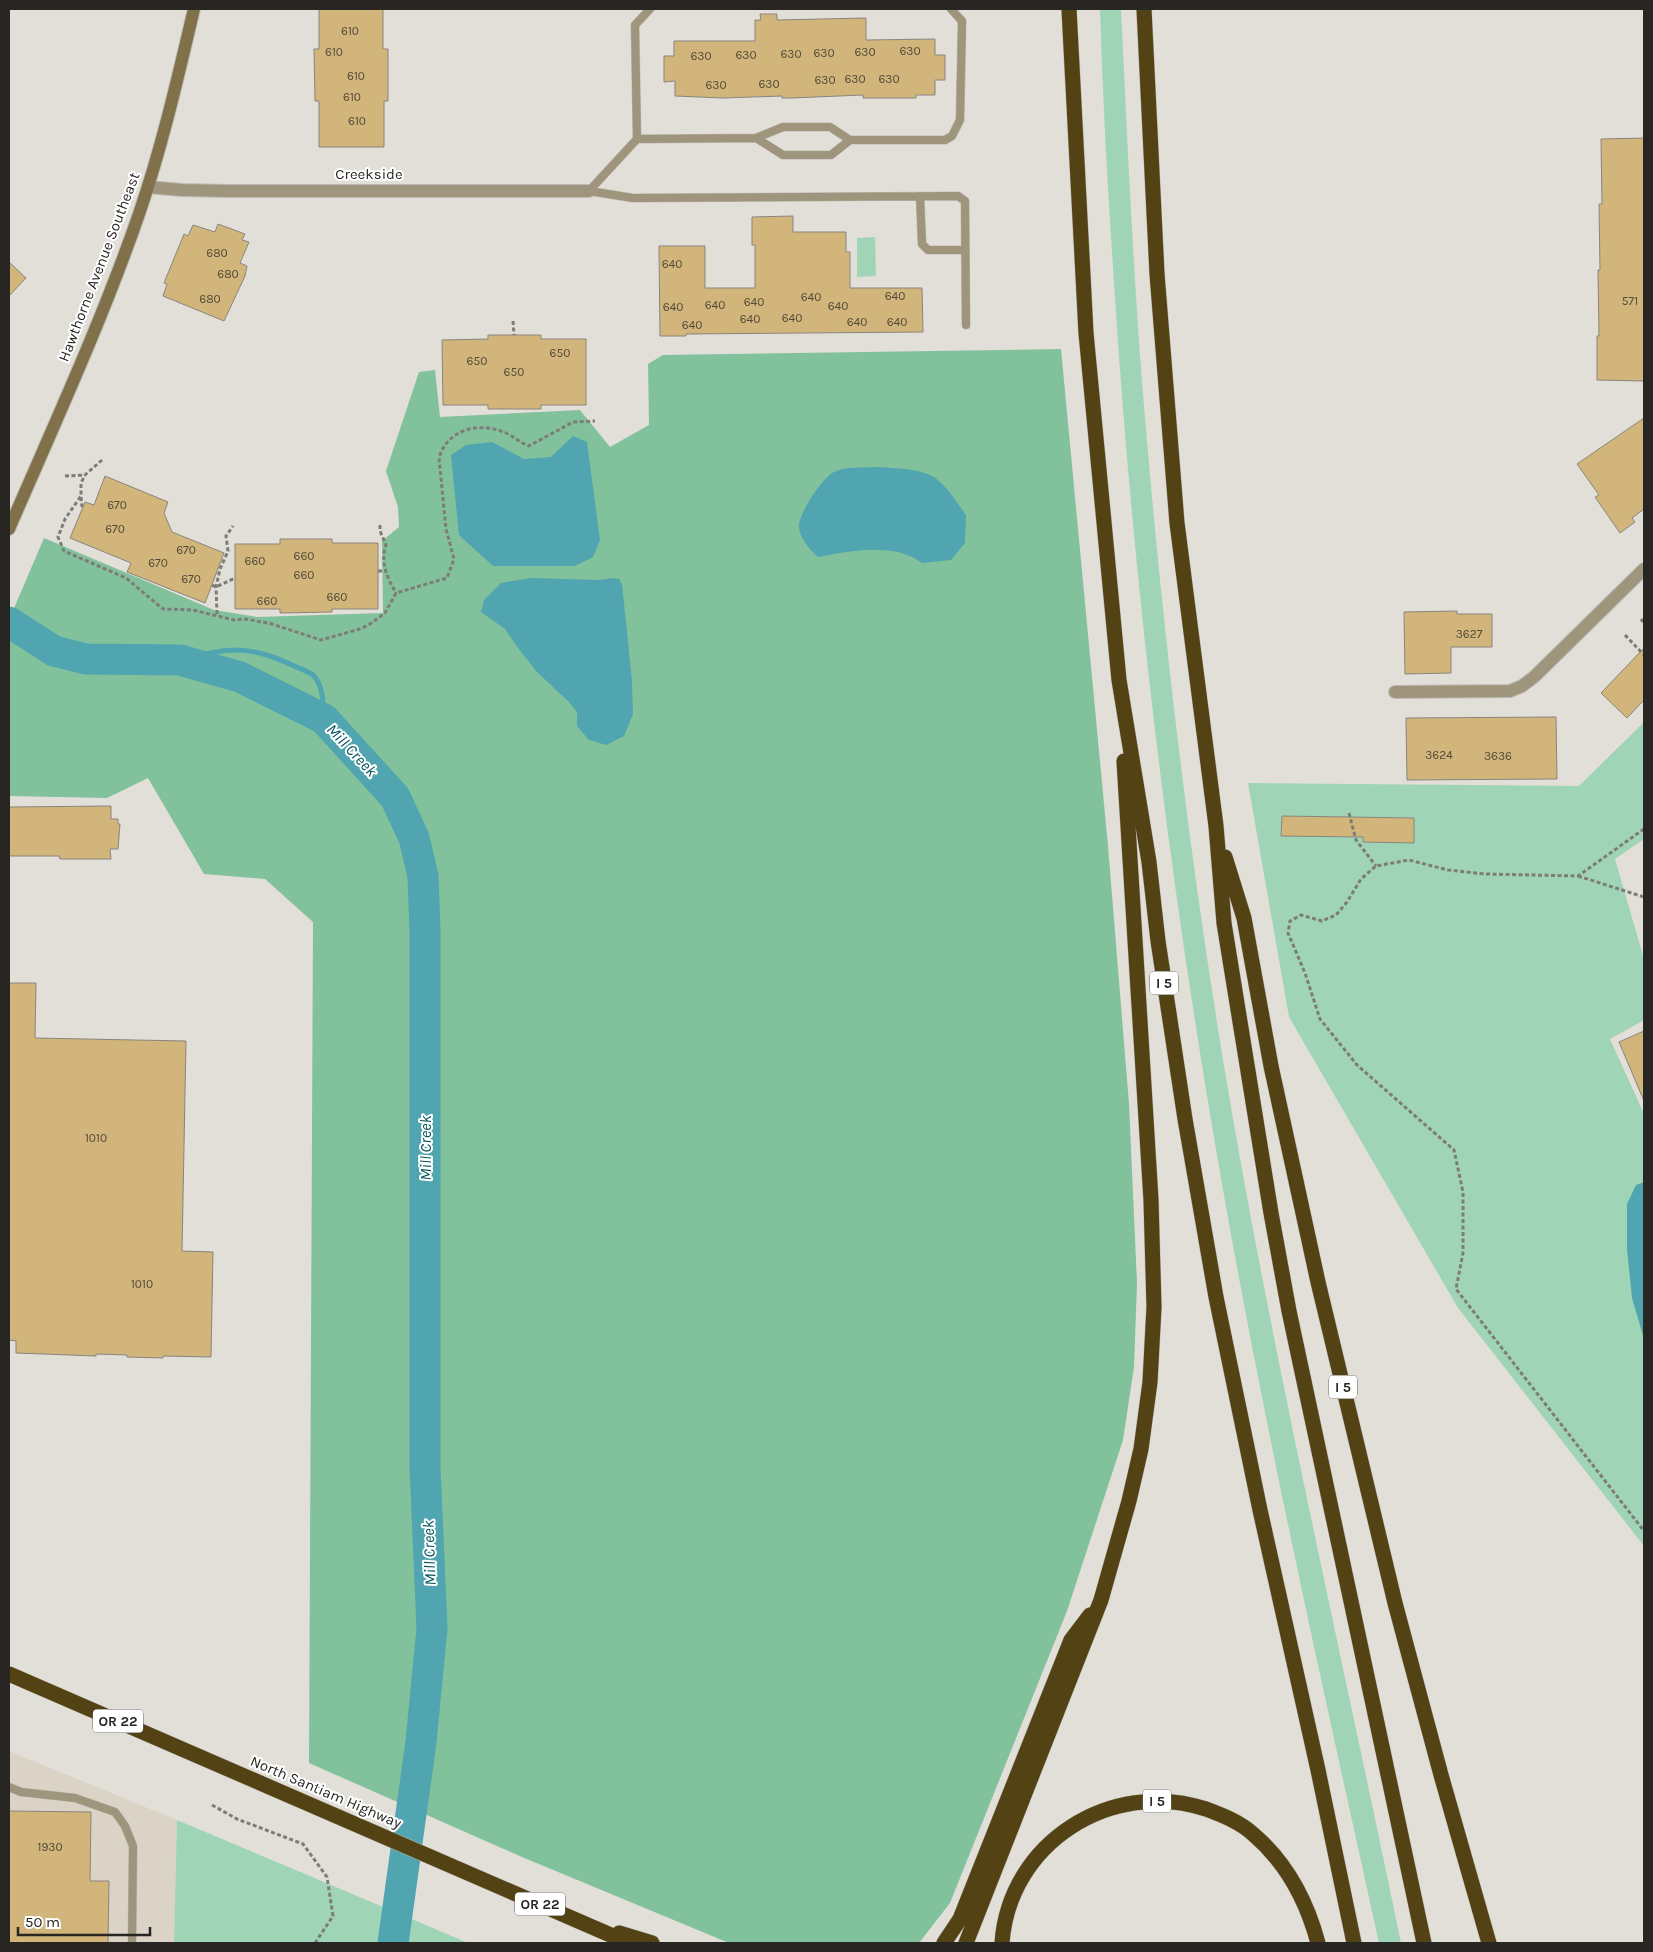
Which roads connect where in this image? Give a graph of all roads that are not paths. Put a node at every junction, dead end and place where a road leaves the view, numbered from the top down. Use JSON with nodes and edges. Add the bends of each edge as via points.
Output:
{"nodes":[{"id":1,"x":194,"y":9,"type":"edge"},
{"id":2,"x":650,"y":9,"type":"edge"},
{"id":3,"x":952,"y":9,"type":"edge"},
{"id":4,"x":1069,"y":9,"type":"edge"},
{"id":5,"x":1144,"y":9,"type":"edge"},
{"id":6,"x":756,"y":138,"type":"junction"},
{"id":7,"x":637,"y":139,"type":"junction"},
{"id":8,"x":850,"y":140,"type":"junction"},
{"id":9,"x":148,"y":187,"type":"junction"},
{"id":10,"x":589,"y":191,"type":"junction"},
{"id":11,"x":920,"y":196,"type":"junction"},
{"id":12,"x":964,"y":250,"type":"junction"},
{"id":13,"x":966,"y":325,"type":"dead end"},
{"id":14,"x":9,"y":529,"type":"edge"},
{"id":15,"x":1644,"y":568,"type":"edge"},
{"id":16,"x":1119,"y":680,"type":"junction"},
{"id":17,"x":1395,"y":692,"type":"dead end"},
{"id":18,"x":1216,"y":826,"type":"junction"},
{"id":19,"x":1101,"y":1600,"type":"junction"},
{"id":20,"x":9,"y":1674,"type":"edge"},
{"id":21,"x":9,"y":1787,"type":"edge"},
{"id":22,"x":584,"y":1923,"type":"junction"},
{"id":23,"x":132,"y":1943,"type":"edge"},
{"id":24,"x":609,"y":1943,"type":"edge"},
{"id":25,"x":629,"y":1943,"type":"edge"},
{"id":26,"x":652,"y":1943,"type":"edge"},
{"id":27,"x":944,"y":1943,"type":"edge"},
{"id":28,"x":966,"y":1943,"type":"edge"},
{"id":29,"x":1002,"y":1943,"type":"edge"},
{"id":30,"x":1318,"y":1943,"type":"edge"},
{"id":31,"x":1354,"y":1943,"type":"edge"},
{"id":32,"x":1424,"y":1943,"type":"edge"},
{"id":33,"x":1489,"y":1943,"type":"edge"}],
"edges":[{"from":1,"to":9,"type":"main road","name":"Hawthorne Avenue Southeast"},
{"from":2,"to":7,"type":"lane","via":[[635,25]]},
{"from":3,"to":8,"type":"lane","via":[[962,21],[960,120],[952,136],[945,140]]},
{"from":4,"to":16,"type":"highway","number":"I 5","via":[[1086,333]]},
{"from":5,"to":18,"type":"highway","number":"I 5","via":[[1157,274],[1177,523]]},
{"from":6,"to":7,"type":"lane"},
{"from":6,"to":8,"type":"lane","via":[[783,127],[830,127]]},
{"from":6,"to":8,"type":"lane","via":[[783,155],[831,155]]},
{"from":7,"to":10,"type":"lane"},
{"from":9,"to":10,"type":"street","name":"Creekside","via":[[229,191]]},
{"from":9,"to":14,"type":"main road","name":"Hawthorne Avenue Southeast","via":[[102,312]]},
{"from":10,"to":11,"type":"lane","via":[[633,198]]},
{"from":11,"to":12,"type":"lane","via":[[922,244],[928,250]]},
{"from":11,"to":12,"type":"lane","via":[[958,196],[965,201]]},
{"from":12,"to":13,"type":"lane"},
{"from":15,"to":17,"type":"street","via":[[1534,678],[1522,686],[1510,691]]},
{"from":16,"to":19,"type":"highway","via":[[1151,1200],[1154,1307],[1150,1382],[1141,1449]]},
{"from":16,"to":31,"type":"highway","number":"I 5","via":[[1149,862],[1185,1119],[1216,1297]]},
{"from":18,"to":32,"type":"highway","number":"I 5","via":[[1224,923],[1289,1311]]},
{"from":18,"to":33,"type":"highway","number":"I 5","via":[[1244,918],[1271,1066],[1318,1282],[1390,1583]]},
{"from":19,"to":27,"type":"highway","via":[[1071,1640],[960,1919]]},
{"from":19,"to":28,"type":"highway"},
{"from":20,"to":22,"type":"highway","name":"North Santiam Highway","number":"OR 22"},
{"from":21,"to":23,"type":"lane","via":[[21,1792],[74,1798],[115,1812],[133,1846]]},
{"from":22,"to":24,"type":"highway"},
{"from":22,"to":25,"type":"highway","name":"North Santiam Highway","number":"OR 22"},
{"from":22,"to":26,"type":"highway"},
{"from":29,"to":30,"type":"highway","number":"I 5","via":[[1007,1911],[1017,1888],[1031,1863],[1046,1846],[1064,1831],[1103,1810],[1158,1801],[1196,1806],[1252,1833],[1284,1867],[1299,1892]]}]}
